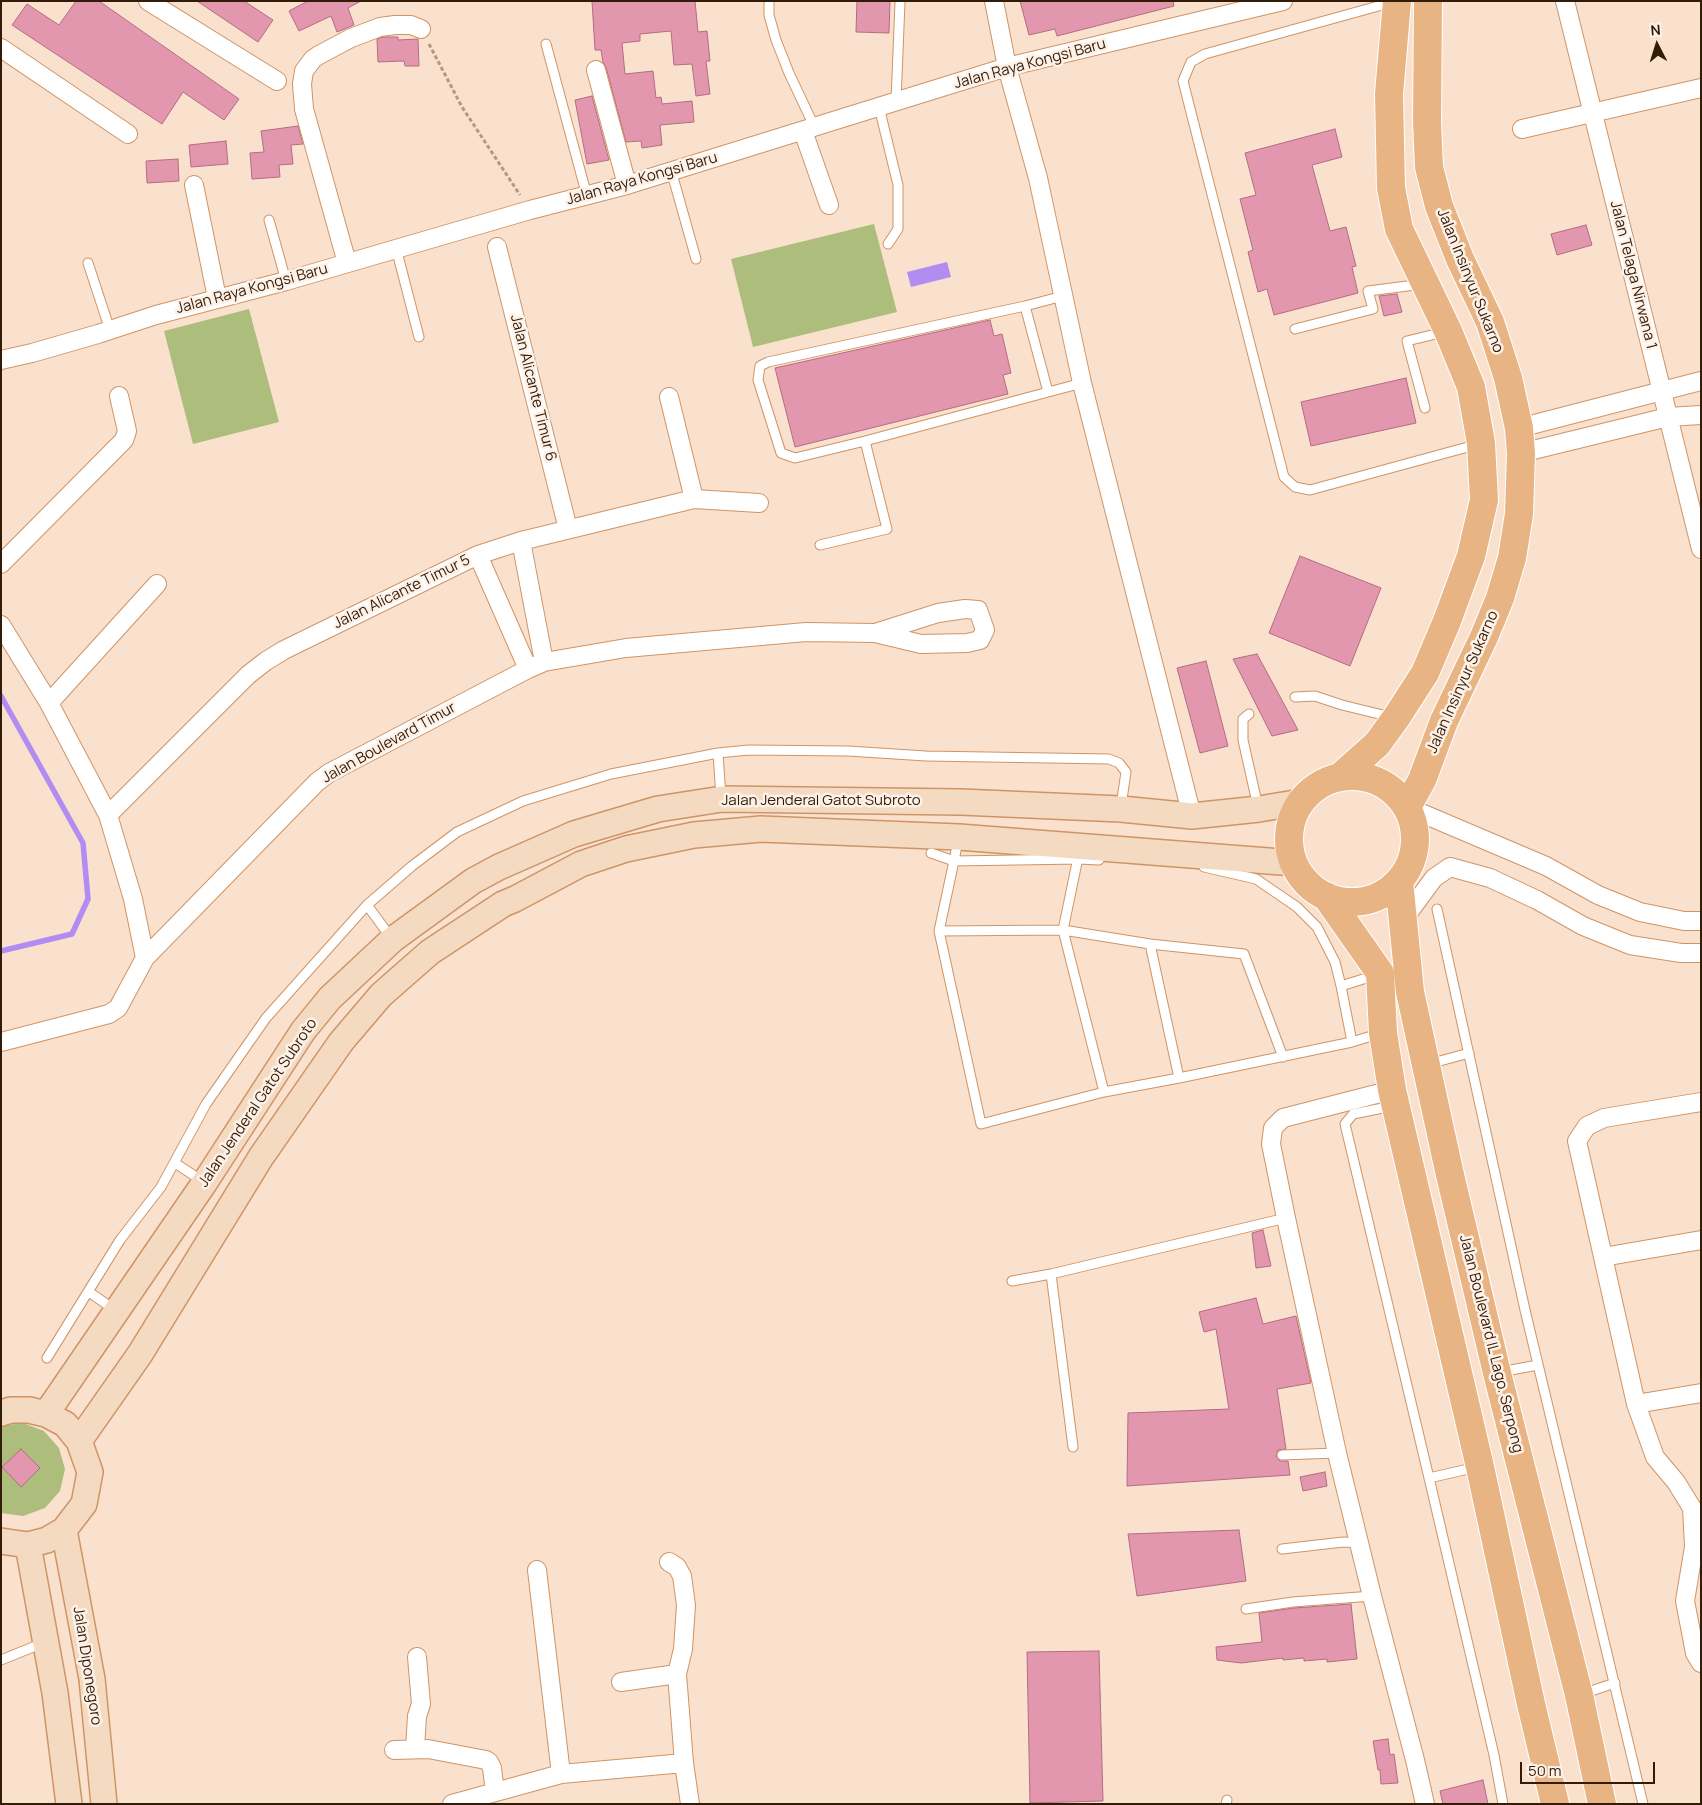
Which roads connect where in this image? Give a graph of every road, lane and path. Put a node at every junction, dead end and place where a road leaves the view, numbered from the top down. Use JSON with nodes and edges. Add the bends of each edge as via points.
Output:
{"nodes":[{"id":1,"x":148,"y":1,"type":"edge"},
{"id":2,"x":769,"y":1,"type":"edge"},
{"id":3,"x":994,"y":1,"type":"edge"},
{"id":4,"x":1397,"y":1,"type":"edge"},
{"id":5,"x":1428,"y":1,"type":"edge"},
{"id":6,"x":1565,"y":1,"type":"edge"},
{"id":7,"x":900,"y":2,"type":"edge"},
{"id":8,"x":1278,"y":2,"type":"edge"},
{"id":9,"x":421,"y":29,"type":"joint"},
{"id":10,"x":546,"y":44,"type":"dead end"},
{"id":11,"x":1,"y":48,"type":"edge"},
{"id":12,"x":1008,"y":67,"type":"junction"},
{"id":13,"x":596,"y":70,"type":"dead end"},
{"id":14,"x":276,"y":81,"type":"dead end"},
{"id":15,"x":1701,"y":88,"type":"edge"},
{"id":16,"x":896,"y":101,"type":"junction"},
{"id":17,"x":879,"y":107,"type":"junction"},
{"id":18,"x":1592,"y":112,"type":"junction"},
{"id":19,"x":809,"y":129,"type":"junction"},
{"id":20,"x":1522,"y":130,"type":"dead end"},
{"id":21,"x":128,"y":134,"type":"dead end"},
{"id":22,"x":671,"y":170,"type":"junction"},
{"id":23,"x":194,"y":185,"type":"dead end"},
{"id":24,"x":627,"y":185,"type":"junction"},
{"id":25,"x":587,"y":196,"type":"junction"},
{"id":26,"x":830,"y":205,"type":"dead end"},
{"id":27,"x":530,"y":210,"type":"junction"},
{"id":28,"x":269,"y":220,"type":"dead end"},
{"id":29,"x":888,"y":244,"type":"dead end"},
{"id":30,"x":497,"y":247,"type":"dead end"},
{"id":31,"x":396,"y":248,"type":"junction"},
{"id":32,"x":696,"y":259,"type":"dead end"},
{"id":33,"x":88,"y":263,"type":"dead end"},
{"id":34,"x":347,"y":263,"type":"junction"},
{"id":35,"x":286,"y":281,"type":"junction"},
{"id":36,"x":1424,"y":284,"type":"junction"},
{"id":37,"x":1063,"y":296,"type":"junction"},
{"id":38,"x":217,"y":298,"type":"junction"},
{"id":39,"x":1025,"y":306,"type":"junction"},
{"id":40,"x":1295,"y":329,"type":"dead end"},
{"id":41,"x":110,"y":330,"type":"junction"},
{"id":42,"x":1448,"y":331,"type":"junction"},
{"id":43,"x":419,"y":337,"type":"dead end"},
{"id":44,"x":1,"y":360,"type":"edge"},
{"id":45,"x":1701,"y":381,"type":"edge"},
{"id":46,"x":1082,"y":383,"type":"junction"},
{"id":47,"x":1048,"y":392,"type":"junction"},
{"id":48,"x":1662,"y":392,"type":"junction"},
{"id":49,"x":119,"y":396,"type":"dead end"},
{"id":50,"x":669,"y":397,"type":"dead end"},
{"id":51,"x":1425,"y":408,"type":"dead end"},
{"id":52,"x":1701,"y":415,"type":"edge"},
{"id":53,"x":1668,"y":417,"type":"junction"},
{"id":54,"x":1520,"y":440,"type":"junction"},
{"id":55,"x":865,"y":442,"type":"junction"},
{"id":56,"x":1481,"y":443,"type":"junction"},
{"id":57,"x":694,"y":500,"type":"junction"},
{"id":58,"x":759,"y":503,"type":"dead end"},
{"id":59,"x":568,"y":529,"type":"junction"},
{"id":60,"x":521,"y":541,"type":"junction"},
{"id":61,"x":820,"y":545,"type":"dead end"},
{"id":62,"x":1701,"y":549,"type":"edge"},
{"id":63,"x":478,"y":555,"type":"junction"},
{"id":64,"x":1,"y":564,"type":"edge"},
{"id":65,"x":157,"y":584,"type":"dead end"},
{"id":66,"x":1,"y":625,"type":"edge"},
{"id":67,"x":875,"y":633,"type":"junction"},
{"id":68,"x":544,"y":662,"type":"junction"},
{"id":69,"x":528,"y":669,"type":"junction"},
{"id":70,"x":1295,"y":697,"type":"dead end"},
{"id":71,"x":49,"y":703,"type":"junction"},
{"id":72,"x":1249,"y":714,"type":"dead end"},
{"id":73,"x":1396,"y":718,"type":"junction"},
{"id":74,"x":718,"y":753,"type":"junction"},
{"id":75,"x":1340,"y":777,"type":"junction"},
{"id":76,"x":722,"y":799,"type":"junction"},
{"id":77,"x":961,"y":802,"type":"junction"},
{"id":78,"x":1301,"y":802,"type":"junction"},
{"id":79,"x":1407,"y":807,"type":"junction"},
{"id":80,"x":1259,"y":809,"type":"junction"},
{"id":81,"x":1121,"y":810,"type":"junction"},
{"id":82,"x":108,"y":815,"type":"junction"},
{"id":83,"x":1192,"y":816,"type":"junction"},
{"id":84,"x":959,"y":837,"type":"junction"},
{"id":85,"x":931,"y":853,"type":"dead end"},
{"id":86,"x":1079,"y":853,"type":"junction"},
{"id":87,"x":954,"y":861,"type":"junction"},
{"id":88,"x":1108,"y":861,"type":"dead end"},
{"id":89,"x":1294,"y":862,"type":"junction"},
{"id":90,"x":1195,"y":866,"type":"dead end"},
{"id":91,"x":500,"y":867,"type":"junction"},
{"id":92,"x":1399,"y":881,"type":"junction"},
{"id":93,"x":1326,"y":896,"type":"junction"},
{"id":94,"x":514,"y":899,"type":"junction"},
{"id":95,"x":366,"y":905,"type":"junction"},
{"id":96,"x":1437,"y":909,"type":"dead end"},
{"id":97,"x":1403,"y":920,"type":"junction"},
{"id":98,"x":1701,"y":921,"type":"edge"},
{"id":99,"x":1063,"y":930,"type":"junction"},
{"id":100,"x":939,"y":931,"type":"junction"},
{"id":101,"x":392,"y":940,"type":"junction"},
{"id":102,"x":1150,"y":944,"type":"junction"},
{"id":103,"x":1701,"y":953,"type":"edge"},
{"id":104,"x":145,"y":958,"type":"junction"},
{"id":105,"x":1380,"y":973,"type":"junction"},
{"id":106,"x":1341,"y":986,"type":"junction"},
{"id":107,"x":1383,"y":1033,"type":"junction"},
{"id":108,"x":1,"y":1042,"type":"edge"},
{"id":109,"x":1352,"y":1042,"type":"junction"},
{"id":110,"x":1469,"y":1053,"type":"junction"},
{"id":111,"x":1283,"y":1057,"type":"junction"},
{"id":112,"x":1426,"y":1064,"type":"junction"},
{"id":113,"x":1179,"y":1078,"type":"junction"},
{"id":114,"x":1104,"y":1092,"type":"junction"},
{"id":115,"x":1394,"y":1097,"type":"junction"},
{"id":116,"x":1701,"y":1102,"type":"edge"},
{"id":117,"x":174,"y":1163,"type":"junction"},
{"id":118,"x":205,"y":1182,"type":"junction"},
{"id":119,"x":1286,"y":1218,"type":"junction"},
{"id":120,"x":1701,"y":1240,"type":"edge"},
{"id":121,"x":1603,"y":1257,"type":"junction"},
{"id":122,"x":1050,"y":1274,"type":"junction"},
{"id":123,"x":1012,"y":1281,"type":"dead end"},
{"id":124,"x":89,"y":1292,"type":"junction"},
{"id":125,"x":1481,"y":1306,"type":"junction"},
{"id":126,"x":117,"y":1311,"type":"junction"},
{"id":127,"x":1445,"y":1315,"type":"junction"},
{"id":128,"x":47,"y":1358,"type":"dead end"},
{"id":129,"x":1538,"y":1365,"type":"junction"},
{"id":130,"x":1497,"y":1373,"type":"junction"},
{"id":131,"x":1701,"y":1393,"type":"edge"},
{"id":132,"x":1636,"y":1404,"type":"junction"},
{"id":133,"x":4,"y":1407,"type":"edge"},
{"id":134,"x":46,"y":1414,"type":"junction"},
{"id":135,"x":79,"y":1440,"type":"junction"},
{"id":136,"x":1073,"y":1447,"type":"dead end"},
{"id":137,"x":1337,"y":1453,"type":"junction"},
{"id":138,"x":1282,"y":1455,"type":"dead end"},
{"id":139,"x":1480,"y":1467,"type":"junction"},
{"id":140,"x":1429,"y":1478,"type":"junction"},
{"id":141,"x":64,"y":1530,"type":"junction"},
{"id":142,"x":1,"y":1541,"type":"edge"},
{"id":143,"x":1360,"y":1543,"type":"junction"},
{"id":144,"x":28,"y":1545,"type":"junction"},
{"id":145,"x":1698,"y":1546,"type":"edge"},
{"id":146,"x":1282,"y":1549,"type":"dead end"},
{"id":147,"x":669,"y":1562,"type":"dead end"},
{"id":148,"x":537,"y":1570,"type":"dead end"},
{"id":149,"x":1372,"y":1596,"type":"junction"},
{"id":150,"x":1246,"y":1609,"type":"dead end"},
{"id":151,"x":46,"y":1642,"type":"junction"},
{"id":152,"x":417,"y":1657,"type":"dead end"},
{"id":153,"x":1,"y":1660,"type":"edge"},
{"id":154,"x":1701,"y":1663,"type":"edge"},
{"id":155,"x":677,"y":1674,"type":"junction"},
{"id":156,"x":621,"y":1682,"type":"dead end"},
{"id":157,"x":1614,"y":1683,"type":"junction"},
{"id":158,"x":1579,"y":1695,"type":"junction"},
{"id":159,"x":415,"y":1749,"type":"junction"},
{"id":160,"x":394,"y":1750,"type":"dead end"},
{"id":161,"x":684,"y":1763,"type":"junction"},
{"id":162,"x":561,"y":1774,"type":"junction"},
{"id":163,"x":495,"y":1792,"type":"junction"},
{"id":164,"x":69,"y":1804,"type":"edge"},
{"id":165,"x":104,"y":1804,"type":"edge"},
{"id":166,"x":455,"y":1804,"type":"edge"},
{"id":167,"x":690,"y":1804,"type":"edge"},
{"id":168,"x":1425,"y":1804,"type":"edge"},
{"id":169,"x":1503,"y":1804,"type":"edge"},
{"id":170,"x":1555,"y":1804,"type":"edge"},
{"id":171,"x":1602,"y":1804,"type":"edge"},
{"id":172,"x":1643,"y":1804,"type":"edge"}],
"edges":[{"from":1,"to":14,"type":"street"},
{"from":2,"to":19,"type":"lane","via":[[776,40]]},
{"from":3,"to":12,"type":"street"},
{"from":4,"to":36,"type":"main road","via":[[1389,94],[1391,188],[1399,229]]},
{"from":4,"to":56,"type":"lane","via":[[1205,54],[1190,62],[1184,81],[1284,477],[1295,487],[1310,490]]},
{"from":5,"to":54,"type":"main road","name":"Jalan Insinyur Sukarno","via":[[1429,167],[1439,206],[1490,322],[1508,378]]},
{"from":6,"to":18,"type":"street","name":"Jalan Telaga Nirwana 1"},
{"from":7,"to":16,"type":"lane"},
{"from":8,"to":12,"type":"street","name":"Jalan Raya Kongsi Baru"},
{"from":9,"to":27,"type":"path","via":[[462,107]]},
{"from":9,"to":34,"type":"street","via":[[411,25],[380,27],[318,55],[304,71],[304,109]]},
{"from":10,"to":25,"type":"lane"},
{"from":11,"to":21,"type":"street"},
{"from":12,"to":16,"type":"street","name":"Jalan Raya Kongsi Baru"},
{"from":12,"to":37,"type":"street","via":[[1038,178]]},
{"from":13,"to":24,"type":"street"},
{"from":15,"to":18,"type":"street"},
{"from":16,"to":17,"type":"street","name":"Jalan Raya Kongsi Baru"},
{"from":17,"to":19,"type":"street","name":"Jalan Raya Kongsi Baru"},
{"from":17,"to":29,"type":"lane","via":[[898,185],[898,229]]},
{"from":18,"to":20,"type":"street"},
{"from":18,"to":48,"type":"street","name":"Jalan Telaga Nirwana 1"},
{"from":19,"to":22,"type":"street","name":"Jalan Raya Kongsi Baru"},
{"from":19,"to":26,"type":"street"},
{"from":22,"to":24,"type":"street","name":"Jalan Raya Kongsi Baru"},
{"from":22,"to":32,"type":"lane"},
{"from":23,"to":38,"type":"street"},
{"from":24,"to":25,"type":"street","name":"Jalan Raya Kongsi Baru"},
{"from":25,"to":27,"type":"street","name":"Jalan Raya Kongsi Baru"},
{"from":27,"to":31,"type":"street","name":"Jalan Raya Kongsi Baru"},
{"from":28,"to":35,"type":"lane"},
{"from":30,"to":59,"type":"street","name":"Jalan Alicante Timur 6"},
{"from":31,"to":34,"type":"street","name":"Jalan Raya Kongsi Baru"},
{"from":31,"to":43,"type":"lane"},
{"from":33,"to":41,"type":"lane"},
{"from":34,"to":35,"type":"street","name":"Jalan Raya Kongsi Baru"},
{"from":35,"to":38,"type":"street","name":"Jalan Raya Kongsi Baru"},
{"from":36,"to":40,"type":"lane","via":[[1368,291],[1373,309]]},
{"from":36,"to":42,"type":"main road"},
{"from":37,"to":39,"type":"lane"},
{"from":37,"to":46,"type":"street"},
{"from":38,"to":41,"type":"street","name":"Jalan Raya Kongsi Baru"},
{"from":39,"to":47,"type":"lane"},
{"from":39,"to":55,"type":"lane","via":[[760,366],[758,380],[781,453],[795,458]]},
{"from":41,"to":44,"type":"street","name":"Jalan Raya Kongsi Baru"},
{"from":42,"to":51,"type":"lane","via":[[1407,341]]},
{"from":42,"to":56,"type":"main road","via":[[1471,387]]},
{"from":45,"to":48,"type":"street"},
{"from":46,"to":47,"type":"lane"},
{"from":46,"to":83,"type":"street"},
{"from":47,"to":55,"type":"lane"},
{"from":48,"to":53,"type":"street","name":"Jalan Telaga Nirwana 1"},
{"from":48,"to":54,"type":"street","via":[[1613,404]]},
{"from":49,"to":64,"type":"street","via":[[127,431],[124,440]]},
{"from":50,"to":57,"type":"street"},
{"from":52,"to":53,"type":"street"},
{"from":53,"to":54,"type":"street","via":[[1622,428]]},
{"from":53,"to":62,"type":"street","name":"Jalan Telaga Nirwana 1"},
{"from":54,"to":79,"type":"main road","name":"Jalan Insinyur Sukarno","via":[[1518,514],[1512,558],[1500,598],[1444,720],[1422,780]]},
{"from":55,"to":61,"type":"lane","via":[[887,529]]},
{"from":56,"to":73,"type":"main road","via":[[1484,500],[1471,556],[1425,673]]},
{"from":57,"to":58,"type":"street","name":"Jalan Alicante Timur 5"},
{"from":57,"to":59,"type":"street","name":"Jalan Alicante Timur 5"},
{"from":59,"to":60,"type":"street","name":"Jalan Alicante Timur 5"},
{"from":60,"to":63,"type":"street","name":"Jalan Alicante Timur 5"},
{"from":60,"to":68,"type":"street"},
{"from":63,"to":69,"type":"street"},
{"from":63,"to":82,"type":"street","name":"Jalan Alicante Timur 5","via":[[284,650],[266,662],[248,675]]},
{"from":65,"to":71,"type":"street"},
{"from":66,"to":71,"type":"street"},
{"from":67,"to":67,"type":"street","name":"Jalan Boulevard Timur","via":[[921,644],[967,644],[980,640],[984,630],[978,610],[965,609],[938,613]]},
{"from":67,"to":68,"type":"street","name":"Jalan Boulevard Timur","via":[[806,632],[626,648]]},
{"from":68,"to":69,"type":"street","name":"Jalan Boulevard Timur"},
{"from":69,"to":104,"type":"street","name":"Jalan Boulevard Timur","via":[[329,772]]},
{"from":70,"to":73,"type":"lane","via":[[1315,696]]},
{"from":71,"to":82,"type":"street"},
{"from":72,"to":80,"type":"lane","via":[[1243,720],[1243,740]]},
{"from":73,"to":75,"type":"main road","via":[[1377,744]]},
{"from":74,"to":76,"type":"lane"},
{"from":74,"to":81,"type":"lane","via":[[749,750],[848,751],[926,756],[1109,759],[1119,763],[1126,772]]},
{"from":74,"to":95,"type":"lane","via":[[611,774],[523,801],[457,832]]},
{"from":75,"to":78,"type":"main road","via":[[1318,786]]},
{"from":75,"to":79,"type":"main road","via":[[1371,778],[1386,785]]},
{"from":76,"to":77,"type":"street","name":"Jalan Jenderal Gatot Subroto"},
{"from":76,"to":91,"type":"street","name":"Jalan Jenderal Gatot Subroto","via":[[658,809],[584,831]]},
{"from":77,"to":81,"type":"street","name":"Jalan Jenderal Gatot Subroto"},
{"from":77,"to":84,"type":"street"},
{"from":78,"to":80,"type":"street","name":"Jalan Jenderal Gatot Subroto"},
{"from":78,"to":89,"type":"main road","via":[[1293,816],[1290,832]]},
{"from":79,"to":92,"type":"main road","via":[[1414,822],[1415,846],[1408,868]]},
{"from":79,"to":98,"type":"street","via":[[1546,866],[1598,895],[1632,908],[1684,921]]},
{"from":80,"to":83,"type":"street","name":"Jalan Jenderal Gatot Subroto"},
{"from":81,"to":83,"type":"street","name":"Jalan Jenderal Gatot Subroto"},
{"from":82,"to":104,"type":"street","via":[[133,899]]},
{"from":84,"to":86,"type":"street","name":"Jalan Jenderal Gatot Subroto"},
{"from":84,"to":87,"type":"lane"},
{"from":84,"to":94,"type":"street","name":"Jalan Jenderal Gatot Subroto","via":[[761,829],[694,835],[626,849],[581,864]]},
{"from":85,"to":87,"type":"lane"},
{"from":86,"to":87,"type":"lane"},
{"from":86,"to":88,"type":"lane"},
{"from":86,"to":89,"type":"street","name":"Jalan Jenderal Gatot Subroto"},
{"from":86,"to":99,"type":"lane"},
{"from":87,"to":100,"type":"lane"},
{"from":89,"to":93,"type":"main road","via":[[1313,888]]},
{"from":90,"to":106,"type":"lane","via":[[1256,879],[1297,907],[1317,927],[1335,962]]},
{"from":91,"to":94,"type":"street"},
{"from":91,"to":101,"type":"street","name":"Jalan Jenderal Gatot Subroto","via":[[473,881]]},
{"from":92,"to":93,"type":"main road","via":[[1387,892],[1373,898],[1357,901]]},
{"from":92,"to":97,"type":"main road","name":"Jalan Boulevard IL Lago. Serpong"},
{"from":93,"to":105,"type":"main road"},
{"from":94,"to":135,"type":"street","name":"Jalan Jenderal Gatot Subroto","via":[[430,952],[381,995],[342,1042],[261,1158],[140,1354]]},
{"from":95,"to":101,"type":"lane"},
{"from":95,"to":117,"type":"lane","via":[[266,1018],[206,1104]]},
{"from":96,"to":110,"type":"lane"},
{"from":97,"to":103,"type":"street","via":[[1434,878],[1450,867],[1490,878],[1583,926],[1630,945]]},
{"from":97,"to":112,"type":"main road","name":"Jalan Boulevard IL Lago. Serpong","via":[[1410,992]]},
{"from":99,"to":100,"type":"lane"},
{"from":99,"to":102,"type":"lane"},
{"from":99,"to":114,"type":"lane"},
{"from":100,"to":114,"type":"lane","via":[[980,1124]]},
{"from":101,"to":118,"type":"street","name":"Jalan Jenderal Gatot Subroto","via":[[330,998],[303,1031]]},
{"from":102,"to":111,"type":"lane","via":[[1244,954]]},
{"from":102,"to":113,"type":"lane"},
{"from":104,"to":108,"type":"street","name":"Jalan Boulevard Timur","via":[[114,1011]]},
{"from":105,"to":106,"type":"lane"},
{"from":105,"to":107,"type":"main road"},
{"from":106,"to":109,"type":"lane"},
{"from":107,"to":109,"type":"lane"},
{"from":107,"to":115,"type":"main road"},
{"from":109,"to":111,"type":"lane"},
{"from":110,"to":112,"type":"lane"},
{"from":110,"to":129,"type":"lane"},
{"from":111,"to":113,"type":"lane"},
{"from":112,"to":125,"type":"main road","name":"Jalan Boulevard IL Lago. Serpong"},
{"from":113,"to":114,"type":"lane"},
{"from":115,"to":119,"type":"street","via":[[1283,1118],[1273,1128],[1271,1144]]},
{"from":115,"to":127,"type":"main road"},
{"from":115,"to":140,"type":"lane","via":[[1352,1114],[1345,1124]]},
{"from":116,"to":121,"type":"street","via":[[1604,1118],[1587,1126],[1577,1141]]},
{"from":117,"to":118,"type":"lane"},
{"from":117,"to":124,"type":"lane","via":[[161,1187],[120,1240]]},
{"from":118,"to":126,"type":"street","name":"Jalan Jenderal Gatot Subroto"},
{"from":119,"to":122,"type":"lane"},
{"from":119,"to":137,"type":"street"},
{"from":120,"to":121,"type":"street"},
{"from":121,"to":132,"type":"street"},
{"from":122,"to":123,"type":"lane"},
{"from":122,"to":136,"type":"lane"},
{"from":124,"to":126,"type":"lane"},
{"from":124,"to":128,"type":"lane"},
{"from":125,"to":127,"type":"main road"},
{"from":125,"to":130,"type":"main road","name":"Jalan Boulevard IL Lago. Serpong"},
{"from":126,"to":134,"type":"street","name":"Jalan Jenderal Gatot Subroto"},
{"from":127,"to":139,"type":"main road"},
{"from":129,"to":130,"type":"lane"},
{"from":129,"to":157,"type":"lane"},
{"from":130,"to":158,"type":"main road","name":"Jalan Boulevard IL Lago. Serpong"},
{"from":131,"to":132,"type":"street"},
{"from":132,"to":145,"type":"street","via":[[1655,1457],[1692,1508]]},
{"from":133,"to":134,"type":"street"},
{"from":134,"to":135,"type":"street","via":[[65,1424]]},
{"from":135,"to":141,"type":"street","via":[[90,1472],[84,1504]]},
{"from":137,"to":138,"type":"lane"},
{"from":137,"to":143,"type":"street"},
{"from":139,"to":140,"type":"lane"},
{"from":139,"to":170,"type":"main road"},
{"from":140,"to":169,"type":"lane"},
{"from":141,"to":144,"type":"street","via":[[47,1540]]},
{"from":141,"to":165,"type":"street","name":"Jalan Diponegoro","via":[[92,1679]]},
{"from":142,"to":144,"type":"street"},
{"from":143,"to":146,"type":"lane"},
{"from":143,"to":149,"type":"street"},
{"from":144,"to":151,"type":"street"},
{"from":145,"to":154,"type":"street","via":[[1685,1601],[1695,1653]]},
{"from":147,"to":155,"type":"street","via":[[682,1576],[687,1613]]},
{"from":148,"to":162,"type":"street"},
{"from":149,"to":150,"type":"lane"},
{"from":149,"to":168,"type":"street"},
{"from":151,"to":153,"type":"lane"},
{"from":151,"to":164,"type":"street"},
{"from":152,"to":159,"type":"street","via":[[421,1704]]},
{"from":155,"to":156,"type":"street"},
{"from":155,"to":161,"type":"street"},
{"from":157,"to":158,"type":"lane"},
{"from":157,"to":172,"type":"lane"},
{"from":158,"to":171,"type":"main road","name":"Jalan Boulevard IL Lago. Serpong"},
{"from":159,"to":160,"type":"street"},
{"from":159,"to":163,"type":"street","via":[[489,1762]]},
{"from":161,"to":162,"type":"street"},
{"from":161,"to":167,"type":"street"},
{"from":162,"to":163,"type":"street"},
{"from":163,"to":166,"type":"street"}]}
